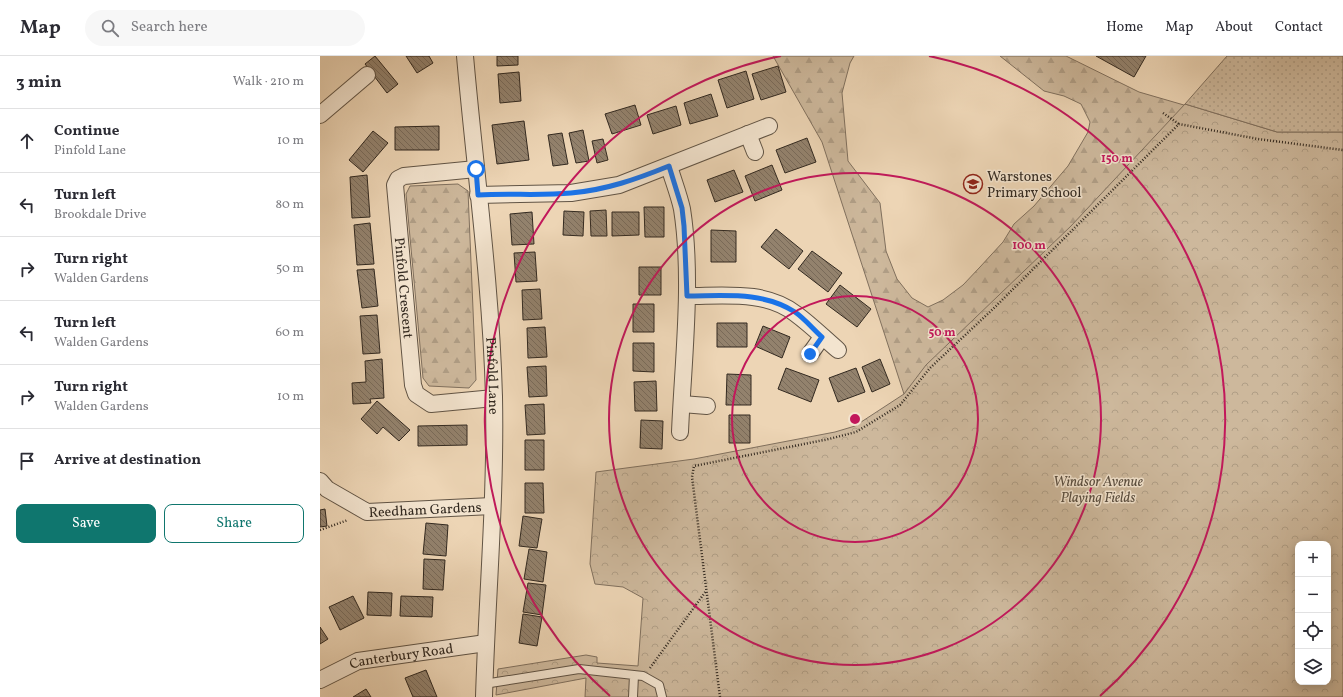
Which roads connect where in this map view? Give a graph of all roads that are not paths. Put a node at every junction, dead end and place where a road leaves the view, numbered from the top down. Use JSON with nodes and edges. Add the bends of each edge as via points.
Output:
{"nodes":[{"id":1,"x":465,"y":56,"type":"edge"},
{"id":2,"x":367,"y":75,"type":"dead end"},
{"id":3,"x":320,"y":115,"type":"edge"},
{"id":4,"x":769,"y":126,"type":"dead end"},
{"id":5,"x":748,"y":134,"type":"junction"},
{"id":6,"x":755,"y":152,"type":"dead end"},
{"id":7,"x":669,"y":166,"type":"junction"},
{"id":8,"x":476,"y":169,"type":"junction"},
{"id":9,"x":478,"y":195,"type":"junction"},
{"id":10,"x":687,"y":296,"type":"junction"},
{"id":11,"x":822,"y":337,"type":"junction"},
{"id":12,"x":838,"y":350,"type":"dead end"},
{"id":13,"x":810,"y":354,"type":"dead end"},
{"id":14,"x":494,"y":398,"type":"junction"},
{"id":15,"x":682,"y":404,"type":"junction"},
{"id":16,"x":707,"y":406,"type":"dead end"},
{"id":17,"x":680,"y":432,"type":"dead end"},
{"id":18,"x":320,"y":481,"type":"edge"},
{"id":19,"x":492,"y":506,"type":"junction"},
{"id":20,"x":486,"y":643,"type":"junction"},
{"id":21,"x":634,"y":675,"type":"junction"},
{"id":22,"x":320,"y":680,"type":"edge"},
{"id":23,"x":484,"y":690,"type":"edge"},
{"id":24,"x":633,"y":697,"type":"edge"},
{"id":25,"x":662,"y":697,"type":"edge"}],
"edges":[{"from":1,"to":8,"type":"street","name":"Pinfold Lane"},
{"from":2,"to":3,"type":"street"},
{"from":4,"to":5,"type":"street"},
{"from":5,"to":6,"type":"street"},
{"from":5,"to":7,"type":"street"},
{"from":7,"to":9,"type":"street","via":[[619,185],[593,190],[564,194]]},
{"from":7,"to":10,"type":"street","via":[[682,208]]},
{"from":8,"to":9,"type":"street","name":"Pinfold Lane"},
{"from":8,"to":14,"type":"street","name":"Pinfold Crescent","via":[[404,176],[398,179],[395,185],[412,385],[416,394],[431,404]]},
{"from":9,"to":14,"type":"street","name":"Pinfold Lane","via":[[491,333]]},
{"from":10,"to":11,"type":"street","via":[[742,295],[765,299],[796,313]]},
{"from":10,"to":15,"type":"street"},
{"from":11,"to":12,"type":"street"},
{"from":11,"to":13,"type":"street"},
{"from":14,"to":19,"type":"street","name":"Pinfold Lane"},
{"from":15,"to":16,"type":"street"},
{"from":15,"to":17,"type":"street"},
{"from":18,"to":19,"type":"street","name":"Reedham Gardens","via":[[327,489],[368,512]]},
{"from":19,"to":20,"type":"street","name":"Pinfold Lane"},
{"from":20,"to":22,"type":"street","name":"Canterbury Road","via":[[358,661]]},
{"from":20,"to":23,"type":"street","name":"Pinfold Lane"},
{"from":21,"to":23,"type":"lane","via":[[579,669]]},
{"from":21,"to":24,"type":"lane"},
{"from":21,"to":25,"type":"lane","via":[[643,676],[659,685]]}]}
